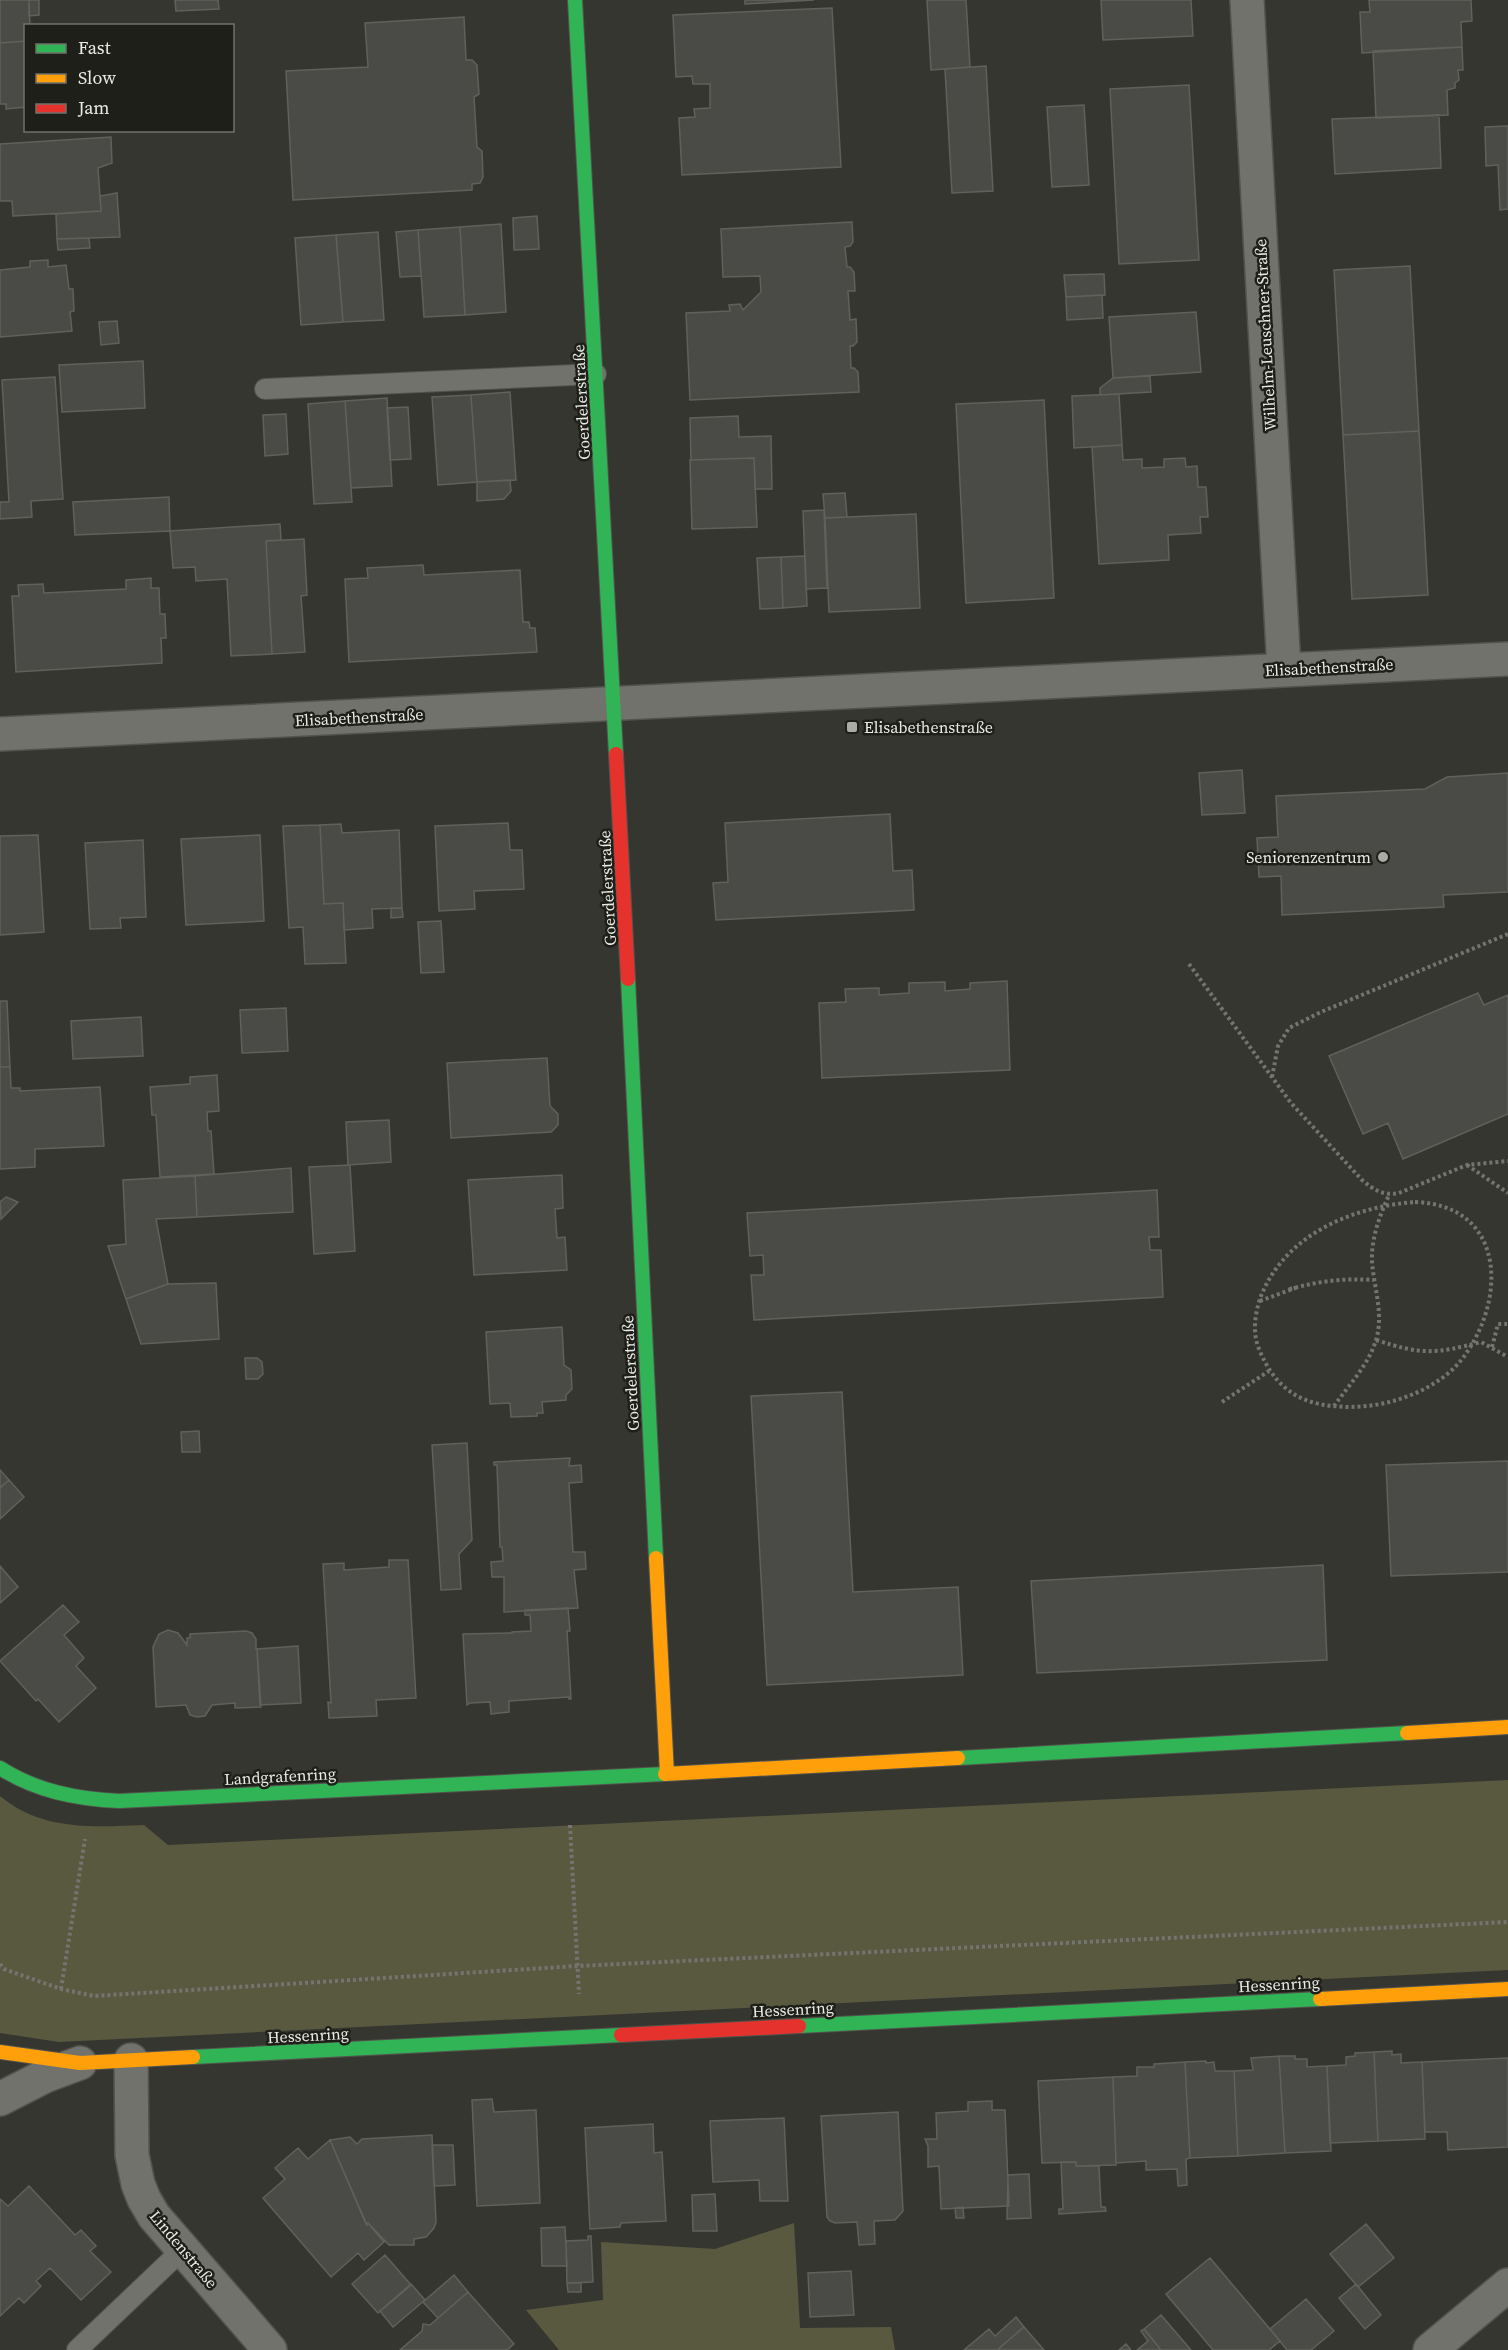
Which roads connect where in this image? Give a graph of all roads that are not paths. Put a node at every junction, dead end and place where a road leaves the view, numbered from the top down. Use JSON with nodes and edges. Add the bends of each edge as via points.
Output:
{"nodes":[{"id":1,"x":575,"y":0,"type":"edge"},
{"id":2,"x":1247,"y":0,"type":"edge"},
{"id":3,"x":596,"y":374,"type":"junction"},
{"id":4,"x":265,"y":389,"type":"dead end"},
{"id":5,"x":1508,"y":659,"type":"edge"},
{"id":6,"x":1284,"y":669,"type":"junction"},
{"id":7,"x":614,"y":705,"type":"junction"},
{"id":8,"x":0,"y":734,"type":"edge"},
{"id":9,"x":1508,"y":1727,"type":"edge"},
{"id":10,"x":0,"y":1768,"type":"edge"},
{"id":11,"x":667,"y":1774,"type":"junction"},
{"id":12,"x":1508,"y":1989,"type":"edge"},
{"id":13,"x":0,"y":2052,"type":"edge"},
{"id":14,"x":131,"y":2060,"type":"junction"},
{"id":15,"x":80,"y":2063,"type":"junction"},
{"id":16,"x":0,"y":2099,"type":"edge"},
{"id":17,"x":182,"y":2250,"type":"junction"},
{"id":18,"x":1508,"y":2285,"type":"edge"},
{"id":19,"x":77,"y":2350,"type":"edge"},
{"id":20,"x":270,"y":2350,"type":"edge"},
{"id":21,"x":1430,"y":2350,"type":"edge"}],
"edges":[{"from":1,"to":3,"type":"street","name":"Goerdelerstraße"},
{"from":2,"to":6,"type":"street","name":"Wilhelm-Leuschner-Straße"},
{"from":3,"to":4,"type":"lane"},
{"from":3,"to":7,"type":"street","name":"Goerdelerstraße"},
{"from":5,"to":6,"type":"street","name":"Elisabethenstraße"},
{"from":6,"to":7,"type":"street","name":"Elisabethenstraße"},
{"from":7,"to":8,"type":"street","name":"Elisabethenstraße"},
{"from":7,"to":11,"type":"street","name":"Goerdelerstraße"},
{"from":9,"to":11,"type":"street"},
{"from":10,"to":11,"type":"street","name":"Landgrafenring","via":[[29,1784],[92,1800],[119,1801]]},
{"from":12,"to":14,"type":"street","name":"Hessenring"},
{"from":13,"to":15,"type":"street"},
{"from":14,"to":15,"type":"street","name":"Hessenring"},
{"from":14,"to":17,"type":"street","name":"Lindenstraße","via":[[134,2170],[149,2208]]},
{"from":15,"to":16,"type":"street"},
{"from":17,"to":19,"type":"lane"},
{"from":17,"to":20,"type":"street","name":"Lindenstraße"},
{"from":18,"to":21,"type":"street"}]}
